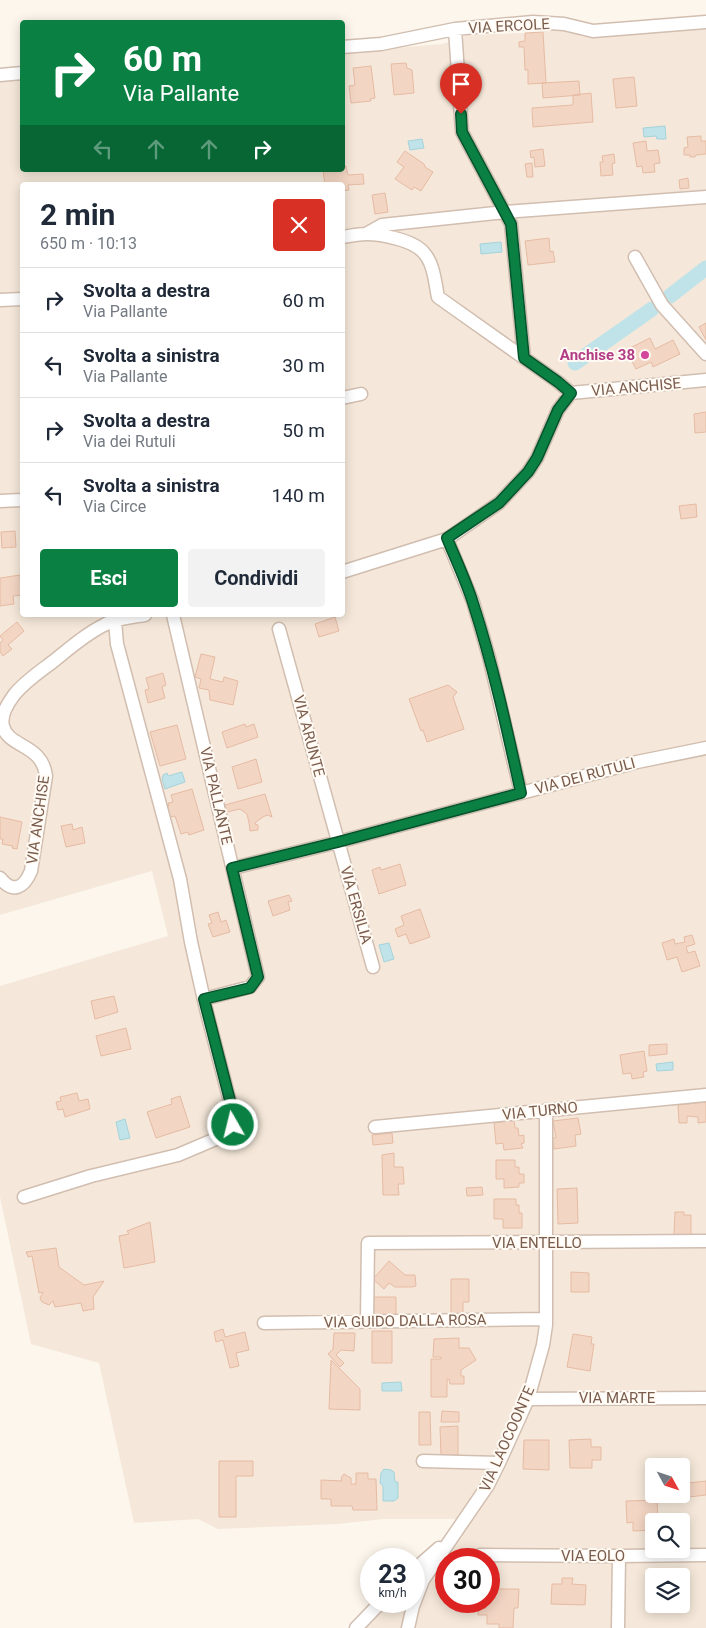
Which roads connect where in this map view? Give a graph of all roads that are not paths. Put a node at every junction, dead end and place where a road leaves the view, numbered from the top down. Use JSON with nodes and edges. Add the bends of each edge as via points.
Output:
{"nodes":[{"id":1,"x":706,"y":22,"type":"edge"},
{"id":2,"x":455,"y":28,"type":"junction"},
{"id":3,"x":345,"y":47,"type":"edge"},
{"id":4,"x":20,"y":73,"type":"edge"},
{"id":5,"x":0,"y":75,"type":"edge"},
{"id":6,"x":706,"y":197,"type":"edge"},
{"id":7,"x":505,"y":212,"type":"junction"},
{"id":8,"x":366,"y":234,"type":"junction"},
{"id":9,"x":345,"y":236,"type":"edge"},
{"id":10,"x":635,"y":257,"type":"dead end"},
{"id":11,"x":20,"y":298,"type":"edge"},
{"id":12,"x":0,"y":300,"type":"edge"},
{"id":13,"x":706,"y":354,"type":"edge"},
{"id":14,"x":524,"y":358,"type":"junction"},
{"id":15,"x":706,"y":380,"type":"edge"},
{"id":16,"x":571,"y":393,"type":"junction"},
{"id":17,"x":361,"y":394,"type":"dead end"},
{"id":18,"x":345,"y":397,"type":"edge"},
{"id":19,"x":20,"y":500,"type":"edge"},
{"id":20,"x":0,"y":501,"type":"edge"},
{"id":21,"x":447,"y":538,"type":"junction"},
{"id":22,"x":345,"y":571,"type":"edge"},
{"id":23,"x":135,"y":617,"type":"edge"},
{"id":24,"x":172,"y":617,"type":"edge"},
{"id":25,"x":115,"y":621,"type":"junction"},
{"id":26,"x":279,"y":629,"type":"dead end"},
{"id":27,"x":706,"y":748,"type":"edge"},
{"id":28,"x":521,"y":793,"type":"junction"},
{"id":29,"x":338,"y":842,"type":"junction"},
{"id":30,"x":232,"y":868,"type":"junction"},
{"id":31,"x":0,"y":878,"type":"edge"},
{"id":32,"x":373,"y":967,"type":"dead end"},
{"id":33,"x":204,"y":999,"type":"junction"},
{"id":34,"x":706,"y":1095,"type":"edge"},
{"id":35,"x":546,"y":1110,"type":"junction"},
{"id":36,"x":375,"y":1127,"type":"dead end"},
{"id":37,"x":24,"y":1197,"type":"dead end"},
{"id":38,"x":706,"y":1241,"type":"edge"},
{"id":39,"x":547,"y":1243,"type":"junction"},
{"id":40,"x":546,"y":1320,"type":"junction"},
{"id":41,"x":368,"y":1322,"type":"junction"},
{"id":42,"x":264,"y":1323,"type":"dead end"},
{"id":43,"x":706,"y":1398,"type":"edge"},
{"id":44,"x":528,"y":1399,"type":"junction"},
{"id":45,"x":423,"y":1462,"type":"dead end"},
{"id":46,"x":499,"y":1463,"type":"junction"},
{"id":47,"x":454,"y":1534,"type":"junction"},
{"id":48,"x":500,"y":1555,"type":"edge"},
{"id":49,"x":706,"y":1555,"type":"edge"},
{"id":50,"x":619,"y":1556,"type":"junction"},
{"id":51,"x":425,"y":1560,"type":"edge"},
{"id":52,"x":370,"y":1613,"type":"edge"},
{"id":53,"x":356,"y":1628,"type":"edge"},
{"id":54,"x":408,"y":1628,"type":"edge"},
{"id":55,"x":618,"y":1628,"type":"edge"}],
"edges":[{"from":1,"to":2,"type":"street","name":"VIA ERCOLE","via":[[593,31],[564,24],[533,22]]},
{"from":2,"to":3,"type":"street","name":"VIA ERCOLE","via":[[381,44]]},
{"from":2,"to":7,"type":"street","via":[[462,132]]},
{"from":4,"to":5,"type":"street"},
{"from":6,"to":7,"type":"street"},
{"from":7,"to":8,"type":"street","via":[[382,225]]},
{"from":7,"to":14,"type":"street","via":[[511,224]]},
{"from":8,"to":9,"type":"street"},
{"from":8,"to":14,"type":"street","via":[[405,241],[425,253],[433,271],[438,297]]},
{"from":10,"to":13,"type":"street","via":[[662,305]]},
{"from":11,"to":12,"type":"street"},
{"from":14,"to":16,"type":"street"},
{"from":15,"to":16,"type":"street","name":"VIA ANCHISE"},
{"from":16,"to":21,"type":"street","name":"VIA ANCHISE","via":[[558,410],[528,472],[499,503]]},
{"from":17,"to":18,"type":"street"},
{"from":19,"to":20,"type":"street"},
{"from":21,"to":22,"type":"street","name":"VIA ANCHISE"},
{"from":21,"to":28,"type":"street","via":[[473,602]]},
{"from":23,"to":25,"type":"street","name":"VIA ANCHISE"},
{"from":24,"to":30,"type":"street","name":"VIA PALLANTE"},
{"from":25,"to":31,"type":"street","name":"VIA ANCHISE","via":[[79,640],[28,681],[5,710],[3,728],[38,757],[45,767],[46,776],[27,880],[12,888]]},
{"from":25,"to":33,"type":"street","via":[[118,644],[180,878]]},
{"from":26,"to":29,"type":"street","name":"VIA ARUNTE"},
{"from":27,"to":28,"type":"street","name":"VIA DEI RUTULI","via":[[637,762]]},
{"from":28,"to":29,"type":"street","name":"VIA DEI RUTULI"},
{"from":29,"to":30,"type":"street","name":"VIA DEI RUTULI"},
{"from":29,"to":32,"type":"street","name":"VIA ERSILIA"},
{"from":30,"to":33,"type":"street","name":"VIA PALLANTE","via":[[258,977],[250,988]]},
{"from":33,"to":37,"type":"street","via":[[235,1120],[230,1130],[178,1155],[90,1176]]},
{"from":34,"to":35,"type":"street","name":"VIA TURNO"},
{"from":35,"to":36,"type":"street","name":"VIA TURNO"},
{"from":35,"to":39,"type":"street","name":"VIA LAOCOONTE"},
{"from":38,"to":39,"type":"street","name":"VIA ENTELLO"},
{"from":39,"to":40,"type":"street","name":"VIA LAOCOONTE"},
{"from":39,"to":41,"type":"street","name":"VIA ENTELLO","via":[[368,1243]]},
{"from":40,"to":41,"type":"street","name":"VIA GUIDO DALLA ROSA"},
{"from":40,"to":44,"type":"street","name":"VIA LAOCOONTE"},
{"from":41,"to":42,"type":"street","name":"VIA GUIDO DALLA ROSA"},
{"from":43,"to":44,"type":"street","name":"VIA MARTE"},
{"from":44,"to":46,"type":"street","name":"VIA LAOCOONTE"},
{"from":45,"to":46,"type":"street"},
{"from":46,"to":47,"type":"street","name":"VIA LAOCOONTE","via":[[488,1486]]},
{"from":47,"to":51,"type":"street"},
{"from":47,"to":54,"type":"street","name":"VIA LAOCOONTE","via":[[423,1580]]},
{"from":48,"to":50,"type":"street","name":"VIA EOLO"},
{"from":49,"to":50,"type":"street","name":"VIA EOLO"},
{"from":50,"to":55,"type":"street"},
{"from":52,"to":53,"type":"street"}]}
